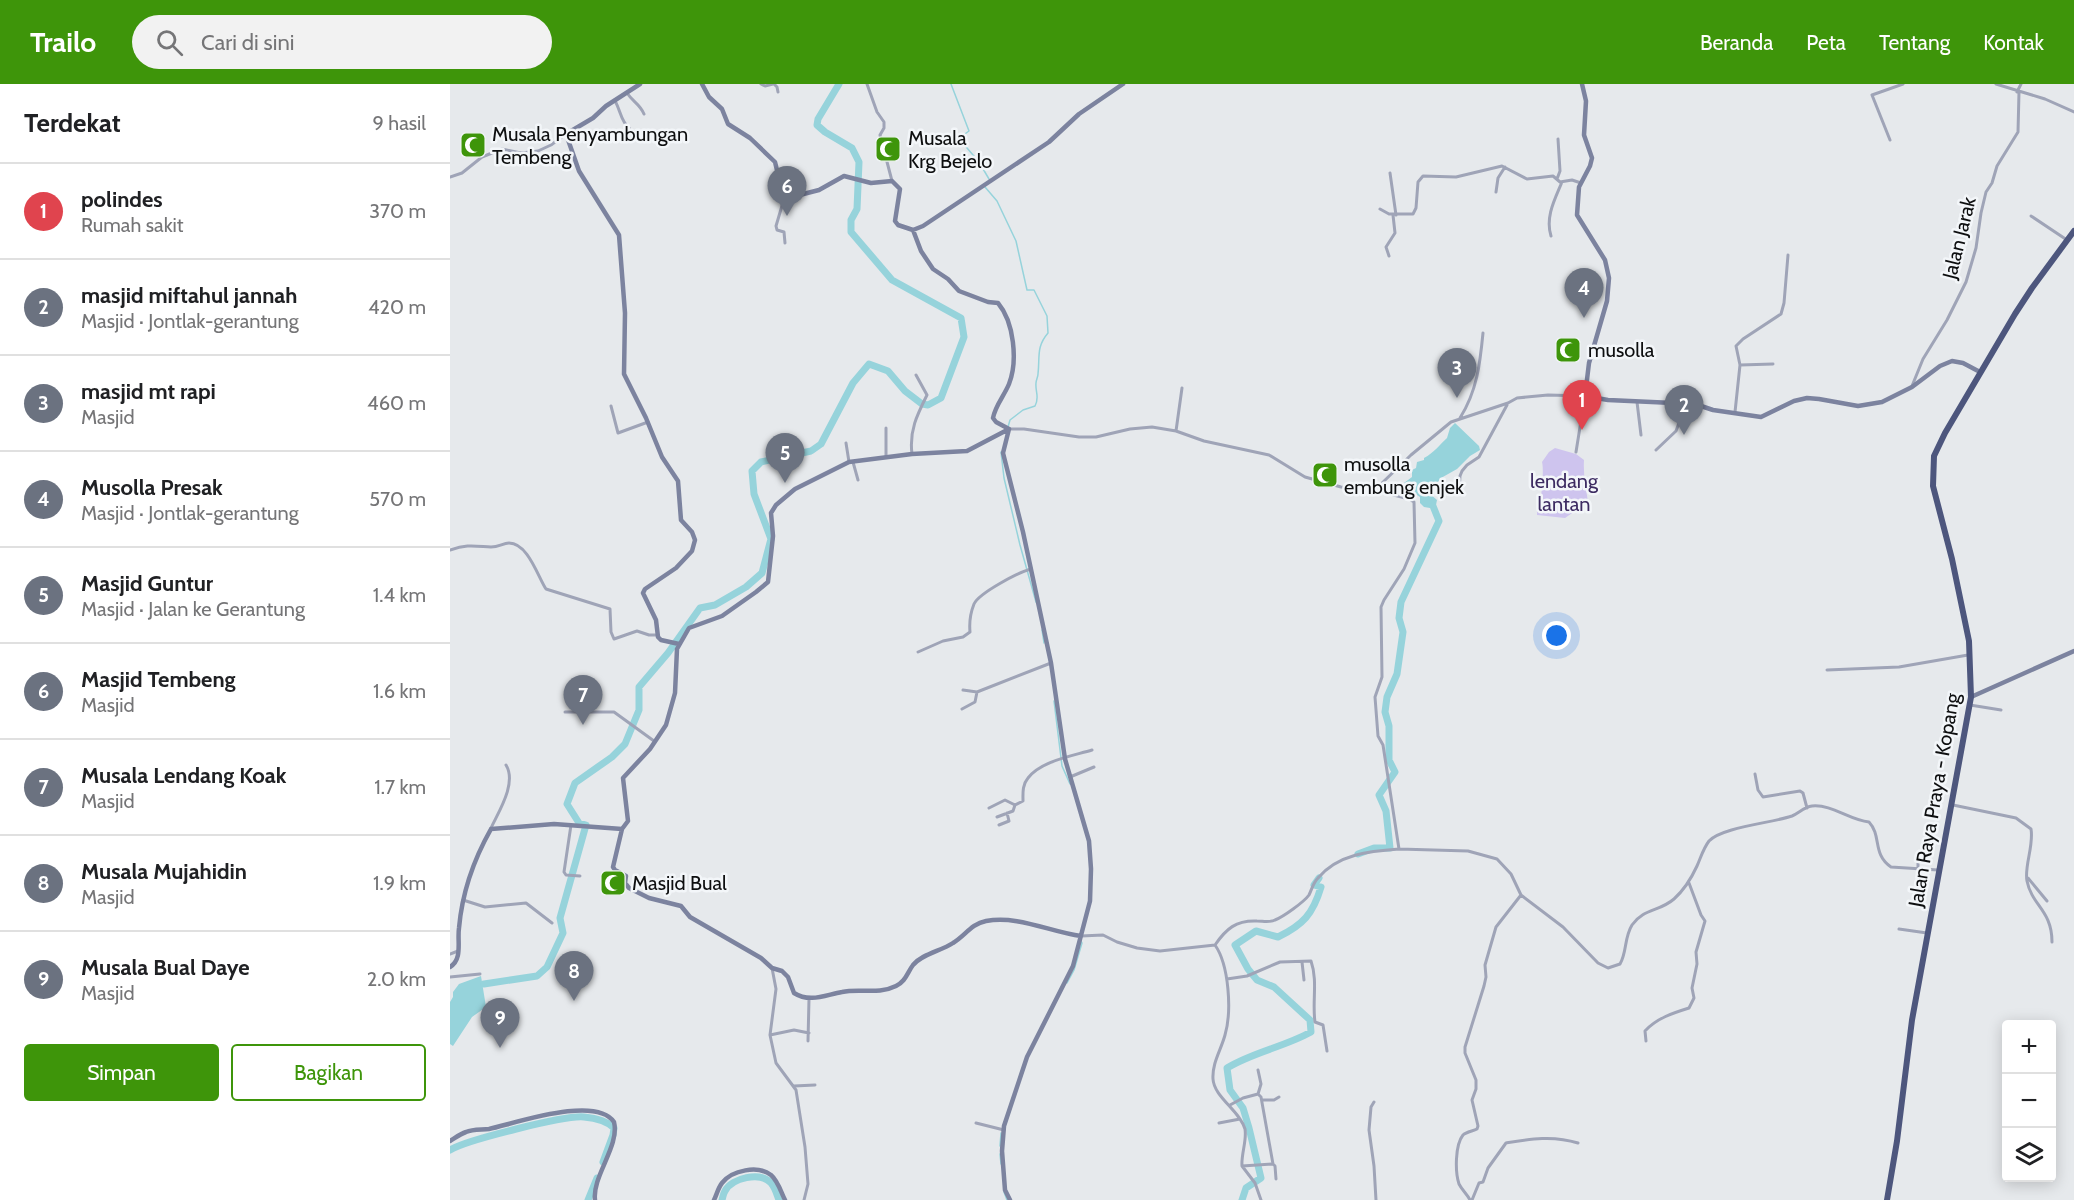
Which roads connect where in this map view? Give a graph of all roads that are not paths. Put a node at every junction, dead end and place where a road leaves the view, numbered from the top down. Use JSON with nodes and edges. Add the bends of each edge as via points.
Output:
{"nodes":[{"id":1,"x":640,"y":84,"type":"edge"},
{"id":2,"x":702,"y":84,"type":"edge"},
{"id":3,"x":761,"y":84,"type":"edge"},
{"id":4,"x":774,"y":84,"type":"edge"},
{"id":5,"x":867,"y":84,"type":"edge"},
{"id":6,"x":1123,"y":84,"type":"edge"},
{"id":7,"x":1582,"y":84,"type":"edge"},
{"id":8,"x":1903,"y":84,"type":"edge"},
{"id":9,"x":1996,"y":84,"type":"edge"},
{"id":10,"x":2021,"y":84,"type":"edge"},
{"id":11,"x":778,"y":92,"type":"dead end"},
{"id":12,"x":2018,"y":92,"type":"junction"},
{"id":13,"x":627,"y":93,"type":"junction"},
{"id":14,"x":615,"y":101,"type":"junction"},
{"id":15,"x":2074,"y":112,"type":"edge"},
{"id":16,"x":644,"y":114,"type":"dead end"},
{"id":17,"x":629,"y":128,"type":"dead end"},
{"id":18,"x":566,"y":134,"type":"junction"},
{"id":19,"x":1558,"y":139,"type":"dead end"},
{"id":20,"x":1890,"y":140,"type":"dead end"},
{"id":21,"x":1505,"y":167,"type":"junction"},
{"id":22,"x":1390,"y":173,"type":"dead end"},
{"id":23,"x":450,"y":177,"type":"edge"},
{"id":24,"x":1557,"y":179,"type":"junction"},
{"id":25,"x":892,"y":181,"type":"junction"},
{"id":26,"x":1562,"y":182,"type":"junction"},
{"id":27,"x":1581,"y":183,"type":"junction"},
{"id":28,"x":1496,"y":192,"type":"dead end"},
{"id":29,"x":784,"y":199,"type":"junction"},
{"id":30,"x":1380,"y":209,"type":"dead end"},
{"id":31,"x":1395,"y":215,"type":"junction"},
{"id":32,"x":2031,"y":216,"type":"dead end"},
{"id":33,"x":913,"y":230,"type":"junction"},
{"id":34,"x":2074,"y":231,"type":"edge"},
{"id":35,"x":1551,"y":236,"type":"dead end"},
{"id":36,"x":2067,"y":240,"type":"junction"},
{"id":37,"x":785,"y":243,"type":"dead end"},
{"id":38,"x":1788,"y":255,"type":"dead end"},
{"id":39,"x":1389,"y":256,"type":"dead end"},
{"id":40,"x":1483,"y":333,"type":"dead end"},
{"id":41,"x":1773,"y":364,"type":"dead end"},
{"id":42,"x":1740,"y":365,"type":"junction"},
{"id":43,"x":1980,"y":372,"type":"junction"},
{"id":44,"x":916,"y":375,"type":"dead end"},
{"id":45,"x":1912,"y":387,"type":"junction"},
{"id":46,"x":1182,"y":388,"type":"dead end"},
{"id":47,"x":1585,"y":396,"type":"junction"},
{"id":48,"x":1637,"y":400,"type":"junction"},
{"id":49,"x":1508,"y":403,"type":"junction"},
{"id":50,"x":1686,"y":404,"type":"junction"},
{"id":51,"x":610,"y":406,"type":"dead end"},
{"id":52,"x":1734,"y":414,"type":"junction"},
{"id":53,"x":1459,"y":419,"type":"junction"},
{"id":54,"x":648,"y":422,"type":"junction"},
{"id":55,"x":886,"y":428,"type":"dead end"},
{"id":56,"x":1009,"y":429,"type":"junction"},
{"id":57,"x":1176,"y":431,"type":"junction"},
{"id":58,"x":1641,"y":435,"type":"dead end"},
{"id":59,"x":846,"y":443,"type":"dead end"},
{"id":60,"x":1656,"y":450,"type":"dead end"},
{"id":61,"x":1576,"y":452,"type":"dead end"},
{"id":62,"x":912,"y":454,"type":"junction"},
{"id":63,"x":886,"y":457,"type":"junction"},
{"id":64,"x":851,"y":462,"type":"junction"},
{"id":65,"x":858,"y":480,"type":"dead end"},
{"id":66,"x":1380,"y":484,"type":"junction"},
{"id":67,"x":1459,"y":493,"type":"dead end"},
{"id":68,"x":450,"y":550,"type":"edge"},
{"id":69,"x":1027,"y":570,"type":"junction"},
{"id":70,"x":656,"y":635,"type":"junction"},
{"id":71,"x":678,"y":644,"type":"junction"},
{"id":72,"x":2074,"y":651,"type":"edge"},
{"id":73,"x":918,"y":652,"type":"dead end"},
{"id":74,"x":1970,"y":655,"type":"junction"},
{"id":75,"x":1050,"y":663,"type":"junction"},
{"id":76,"x":1827,"y":670,"type":"dead end"},
{"id":77,"x":963,"y":690,"type":"dead end"},
{"id":78,"x":976,"y":692,"type":"junction"},
{"id":79,"x":1971,"y":697,"type":"junction"},
{"id":80,"x":1970,"y":705,"type":"junction"},
{"id":81,"x":962,"y":709,"type":"dead end"},
{"id":82,"x":2001,"y":710,"type":"dead end"},
{"id":83,"x":565,"y":712,"type":"dead end"},
{"id":84,"x":656,"y":742,"type":"junction"},
{"id":85,"x":1092,"y":750,"type":"dead end"},
{"id":86,"x":1065,"y":759,"type":"junction"},
{"id":87,"x":506,"y":765,"type":"dead end"},
{"id":88,"x":1094,"y":767,"type":"dead end"},
{"id":89,"x":1755,"y":774,"type":"dead end"},
{"id":90,"x":1070,"y":777,"type":"junction"},
{"id":91,"x":1951,"y":804,"type":"junction"},
{"id":92,"x":1014,"y":805,"type":"junction"},
{"id":93,"x":989,"y":808,"type":"dead end"},
{"id":94,"x":1807,"y":808,"type":"junction"},
{"id":95,"x":1007,"y":813,"type":"junction"},
{"id":96,"x":997,"y":817,"type":"dead end"},
{"id":97,"x":571,"y":825,"type":"junction"},
{"id":98,"x":999,"y":825,"type":"dead end"},
{"id":99,"x":491,"y":829,"type":"junction"},
{"id":100,"x":622,"y":829,"type":"junction"},
{"id":101,"x":1399,"y":849,"type":"junction"},
{"id":102,"x":1918,"y":857,"type":"dead end"},
{"id":103,"x":1918,"y":870,"type":"junction"},
{"id":104,"x":1938,"y":870,"type":"junction"},
{"id":105,"x":580,"y":876,"type":"dead end"},
{"id":106,"x":2027,"y":877,"type":"junction"},
{"id":107,"x":1689,"y":882,"type":"junction"},
{"id":108,"x":1521,"y":895,"type":"junction"},
{"id":109,"x":463,"y":900,"type":"junction"},
{"id":110,"x":2048,"y":901,"type":"dead end"},
{"id":111,"x":552,"y":923,"type":"dead end"},
{"id":112,"x":1899,"y":929,"type":"dead end"},
{"id":113,"x":1927,"y":933,"type":"junction"},
{"id":114,"x":1081,"y":936,"type":"junction"},
{"id":115,"x":2052,"y":942,"type":"dead end"},
{"id":116,"x":1215,"y":945,"type":"junction"},
{"id":117,"x":458,"y":951,"type":"junction"},
{"id":118,"x":450,"y":954,"type":"edge"},
{"id":119,"x":1302,"y":962,"type":"junction"},
{"id":120,"x":450,"y":967,"type":"edge"},
{"id":121,"x":772,"y":968,"type":"junction"},
{"id":122,"x":480,"y":974,"type":"dead end"},
{"id":123,"x":450,"y":977,"type":"edge"},
{"id":124,"x":1227,"y":979,"type":"junction"},
{"id":125,"x":1304,"y":980,"type":"dead end"},
{"id":126,"x":809,"y":999,"type":"junction"},
{"id":127,"x":809,"y":1033,"type":"junction"},
{"id":128,"x":770,"y":1035,"type":"junction"},
{"id":129,"x":808,"y":1041,"type":"dead end"},
{"id":130,"x":1646,"y":1041,"type":"dead end"},
{"id":131,"x":1327,"y":1051,"type":"dead end"},
{"id":132,"x":1258,"y":1070,"type":"dead end"},
{"id":133,"x":815,"y":1085,"type":"dead end"},
{"id":134,"x":794,"y":1086,"type":"junction"},
{"id":135,"x":1258,"y":1094,"type":"junction"},
{"id":136,"x":1279,"y":1097,"type":"dead end"},
{"id":137,"x":1262,"y":1101,"type":"junction"},
{"id":138,"x":1374,"y":1102,"type":"dead end"},
{"id":139,"x":1230,"y":1105,"type":"junction"},
{"id":140,"x":1240,"y":1119,"type":"junction"},
{"id":141,"x":976,"y":1123,"type":"dead end"},
{"id":142,"x":1219,"y":1123,"type":"dead end"},
{"id":143,"x":1004,"y":1130,"type":"junction"},
{"id":144,"x":450,"y":1142,"type":"edge"},
{"id":145,"x":1578,"y":1143,"type":"dead end"},
{"id":146,"x":1273,"y":1164,"type":"junction"},
{"id":147,"x":1242,"y":1166,"type":"junction"},
{"id":148,"x":1276,"y":1179,"type":"dead end"},
{"id":149,"x":594,"y":1199,"type":"edge"},
{"id":150,"x":714,"y":1200,"type":"edge"},
{"id":151,"x":785,"y":1200,"type":"edge"},
{"id":152,"x":804,"y":1200,"type":"edge"},
{"id":153,"x":1010,"y":1200,"type":"edge"},
{"id":154,"x":1261,"y":1200,"type":"edge"},
{"id":155,"x":1376,"y":1200,"type":"edge"},
{"id":156,"x":1471,"y":1200,"type":"edge"},
{"id":157,"x":1887,"y":1200,"type":"edge"}],
"edges":[{"from":1,"to":13,"type":"street"},
{"from":2,"to":29,"type":"street","via":[[729,124],[775,162]]},
{"from":3,"to":4,"type":"street"},
{"from":4,"to":11,"type":"street"},
{"from":5,"to":25,"type":"street","via":[[876,112],[884,122],[880,135]]},
{"from":6,"to":33,"type":"street","via":[[1079,114],[1053,140]]},
{"from":7,"to":27,"type":"street","via":[[1586,101],[1584,135],[1592,158]]},
{"from":8,"to":20,"type":"street","via":[[1872,95]]},
{"from":9,"to":12,"type":"street"},
{"from":10,"to":12,"type":"street"},
{"from":12,"to":15,"type":"street"},
{"from":12,"to":45,"type":"street","name":"Jalan Jarak","via":[[2018,132],[1986,192],[1966,282],[1917,369]]},
{"from":13,"to":14,"type":"street"},
{"from":13,"to":16,"type":"street"},
{"from":14,"to":17,"type":"street"},
{"from":14,"to":18,"type":"street"},
{"from":18,"to":23,"type":"street","via":[[538,151],[497,151]]},
{"from":18,"to":54,"type":"street","via":[[579,171],[619,235],[625,313],[624,374]]},
{"from":19,"to":24,"type":"street"},
{"from":21,"to":24,"type":"street","via":[[1527,178]]},
{"from":21,"to":28,"type":"street"},
{"from":21,"to":31,"type":"street","via":[[1456,177],[1421,177],[1414,213]]},
{"from":22,"to":31,"type":"street"},
{"from":24,"to":26,"type":"street"},
{"from":25,"to":29,"type":"street","via":[[875,183],[844,176],[813,192]]},
{"from":25,"to":33,"type":"street","via":[[900,189],[895,221]]},
{"from":26,"to":27,"type":"street"},
{"from":26,"to":35,"type":"street","via":[[1549,216]]},
{"from":27,"to":47,"type":"street","via":[[1576,203],[1578,219],[1605,260],[1609,278]]},
{"from":29,"to":37,"type":"street","via":[[776,227],[783,231]]},
{"from":30,"to":31,"type":"street"},
{"from":31,"to":39,"type":"street","via":[[1395,233],[1386,247]]},
{"from":32,"to":36,"type":"street"},
{"from":33,"to":56,"type":"street","via":[[933,269],[959,291],[998,303],[1003,310],[1013,343],[1014,364],[993,418]]},
{"from":34,"to":36,"type":"highway","name":"Jalan Raya Praya - Kopang"},
{"from":36,"to":43,"type":"highway","name":"Jalan Raya Praya - Kopang"},
{"from":38,"to":42,"type":"street","via":[[1782,312],[1737,343]]},
{"from":40,"to":53,"type":"street","via":[[1476,384]]},
{"from":41,"to":42,"type":"street"},
{"from":42,"to":52,"type":"street"},
{"from":43,"to":45,"type":"street","via":[[1957,361],[1946,363]]},
{"from":43,"to":74,"type":"highway","name":"Jalan Raya Praya - Kopang","via":[[1938,447],[1932,478],[1964,612]]},
{"from":44,"to":62,"type":"street","via":[[927,395],[911,433]]},
{"from":45,"to":52,"type":"street","via":[[1868,406],[1806,398],[1763,417]]},
{"from":46,"to":57,"type":"street"},
{"from":47,"to":48,"type":"street"},
{"from":47,"to":49,"type":"street","via":[[1525,396]]},
{"from":47,"to":61,"type":"street"},
{"from":48,"to":50,"type":"street"},
{"from":48,"to":58,"type":"street"},
{"from":49,"to":53,"type":"street"},
{"from":49,"to":67,"type":"street","via":[[1479,457],[1462,471]]},
{"from":50,"to":52,"type":"street"},
{"from":50,"to":60,"type":"street","via":[[1676,431]]},
{"from":51,"to":54,"type":"street","via":[[618,433]]},
{"from":53,"to":66,"type":"street","via":[[1436,434]]},
{"from":54,"to":70,"type":"street","via":[[678,483],[681,520],[696,543],[676,568],[644,592],[656,620]]},
{"from":55,"to":63,"type":"street"},
{"from":56,"to":57,"type":"street","via":[[1079,437],[1100,437],[1148,427]]},
{"from":56,"to":62,"type":"street","via":[[967,451]]},
{"from":56,"to":69,"type":"street","via":[[1003,453]]},
{"from":57,"to":66,"type":"street","via":[[1269,455],[1305,477],[1333,485],[1357,489]]},
{"from":59,"to":64,"type":"street"},
{"from":62,"to":63,"type":"street"},
{"from":63,"to":64,"type":"street"},
{"from":64,"to":65,"type":"street"},
{"from":64,"to":71,"type":"street","via":[[801,486],[776,505],[771,513],[768,582],[722,616],[691,626]]},
{"from":66,"to":101,"type":"street","via":[[1386,493],[1413,501],[1416,536],[1407,564],[1381,607],[1382,677],[1375,697],[1378,736],[1383,745]]},
{"from":68,"to":70,"type":"street","via":[[464,545],[513,544],[529,556],[546,589],[610,609],[614,639],[637,631]]},
{"from":69,"to":73,"type":"street","via":[[976,601],[967,635]]},
{"from":69,"to":75,"type":"street"},
{"from":70,"to":71,"type":"street"},
{"from":71,"to":84,"type":"street","via":[[674,699]]},
{"from":72,"to":79,"type":"street"},
{"from":74,"to":76,"type":"street","via":[[1899,667]]},
{"from":74,"to":79,"type":"highway","name":"Jalan Raya Praya - Kopang"},
{"from":75,"to":78,"type":"street"},
{"from":75,"to":86,"type":"street"},
{"from":77,"to":78,"type":"street"},
{"from":78,"to":81,"type":"street","via":[[975,702]]},
{"from":79,"to":80,"type":"highway","name":"Jalan Raya Praya - Kopang"},
{"from":80,"to":82,"type":"street"},
{"from":80,"to":91,"type":"highway","name":"Jalan Raya Praya - Kopang"},
{"from":83,"to":84,"type":"street","via":[[614,712]]},
{"from":84,"to":100,"type":"street","via":[[623,778],[628,821]]},
{"from":85,"to":86,"type":"street"},
{"from":86,"to":90,"type":"street"},
{"from":86,"to":92,"type":"street","via":[[1029,777],[1023,801]]},
{"from":87,"to":99,"type":"street","via":[[509,782]]},
{"from":88,"to":90,"type":"street"},
{"from":89,"to":94,"type":"street","via":[[1763,797],[1800,791]]},
{"from":90,"to":114,"type":"street","via":[[1090,849],[1090,901]]},
{"from":91,"to":104,"type":"highway","name":"Jalan Raya Praya - Kopang"},
{"from":91,"to":106,"type":"street","via":[[2016,818],[2029,827],[2032,831]]},
{"from":92,"to":93,"type":"street","via":[[1005,800]]},
{"from":92,"to":95,"type":"street"},
{"from":94,"to":103,"type":"street","via":[[1821,807],[1869,822],[1878,852],[1887,865]]},
{"from":94,"to":107,"type":"street","via":[[1789,817],[1714,837],[1702,851]]},
{"from":95,"to":96,"type":"street"},
{"from":95,"to":98,"type":"street","via":[[1009,821]]},
{"from":97,"to":99,"type":"street"},
{"from":97,"to":100,"type":"street"},
{"from":97,"to":105,"type":"street","via":[[564,872]]},
{"from":99,"to":109,"type":"street"},
{"from":100,"to":121,"type":"street","via":[[613,867],[626,876],[627,886],[649,898],[681,906],[690,917]]},
{"from":101,"to":108,"type":"street","via":[[1468,851],[1497,859],[1511,874]]},
{"from":101,"to":116,"type":"street","via":[[1363,853],[1335,863],[1316,880],[1306,898],[1276,920],[1236,924]]},
{"from":102,"to":103,"type":"street"},
{"from":103,"to":104,"type":"street"},
{"from":104,"to":113,"type":"highway","name":"Jalan Raya Praya - Kopang"},
{"from":106,"to":110,"type":"street"},
{"from":106,"to":115,"type":"street","via":[[2030,890],[2048,918]]},
{"from":107,"to":108,"type":"street","via":[[1665,906],[1638,918],[1628,933],[1623,961],[1614,968],[1598,963],[1563,927]]},
{"from":107,"to":130,"type":"street","via":[[1705,921],[1695,952],[1693,1002],[1689,1008],[1652,1024],[1645,1031]]},
{"from":108,"to":156,"type":"street","via":[[1496,927],[1465,1047],[1476,1080],[1472,1100],[1478,1126],[1463,1137],[1457,1171],[1460,1186]]},
{"from":109,"to":111,"type":"street","via":[[485,907],[526,903]]},
{"from":109,"to":117,"type":"street"},
{"from":112,"to":113,"type":"street"},
{"from":113,"to":157,"type":"highway","name":"Jalan Raya Praya - Kopang"},
{"from":114,"to":116,"type":"street","via":[[1103,935],[1150,950]]},
{"from":114,"to":126,"type":"street","via":[[1016,922],[986,921],[915,963],[906,978],[892,987]]},
{"from":114,"to":143,"type":"street","via":[[1073,966],[1027,1057]]},
{"from":116,"to":124,"type":"street"},
{"from":117,"to":118,"type":"street"},
{"from":117,"to":120,"type":"street","via":[[457,962]]},
{"from":119,"to":124,"type":"street","via":[[1280,962],[1260,972]]},
{"from":119,"to":125,"type":"street"},
{"from":119,"to":131,"type":"street","via":[[1311,961],[1313,965],[1315,1022],[1323,1024]]},
{"from":121,"to":126,"type":"street","via":[[785,974],[795,995]]},
{"from":121,"to":128,"type":"street","via":[[776,989]]},
{"from":122,"to":123,"type":"street"},
{"from":124,"to":139,"type":"street","via":[[1227,1027],[1213,1080]]},
{"from":126,"to":127,"type":"street"},
{"from":127,"to":128,"type":"street","via":[[796,1030]]},
{"from":127,"to":129,"type":"street"},
{"from":128,"to":134,"type":"street","via":[[776,1063]]},
{"from":132,"to":135,"type":"street"},
{"from":133,"to":134,"type":"street"},
{"from":134,"to":152,"type":"street","via":[[805,1147],[808,1184]]},
{"from":135,"to":137,"type":"street"},
{"from":135,"to":139,"type":"street"},
{"from":136,"to":137,"type":"street"},
{"from":137,"to":146,"type":"street"},
{"from":138,"to":155,"type":"street","via":[[1369,1130]]},
{"from":139,"to":140,"type":"street"},
{"from":140,"to":142,"type":"street"},
{"from":140,"to":147,"type":"street","via":[[1245,1133]]},
{"from":141,"to":143,"type":"street"},
{"from":143,"to":153,"type":"street","via":[[1005,1190]]},
{"from":144,"to":149,"type":"street","via":[[470,1131],[566,1111],[584,1110],[608,1116],[614,1122],[615,1135]]},
{"from":145,"to":156,"type":"street","via":[[1534,1138],[1506,1143]]},
{"from":146,"to":147,"type":"street"},
{"from":146,"to":148,"type":"street"},
{"from":147,"to":154,"type":"street","via":[[1255,1183]]},
{"from":150,"to":151,"type":"street","via":[[727,1178],[758,1170],[774,1179]]}]}
